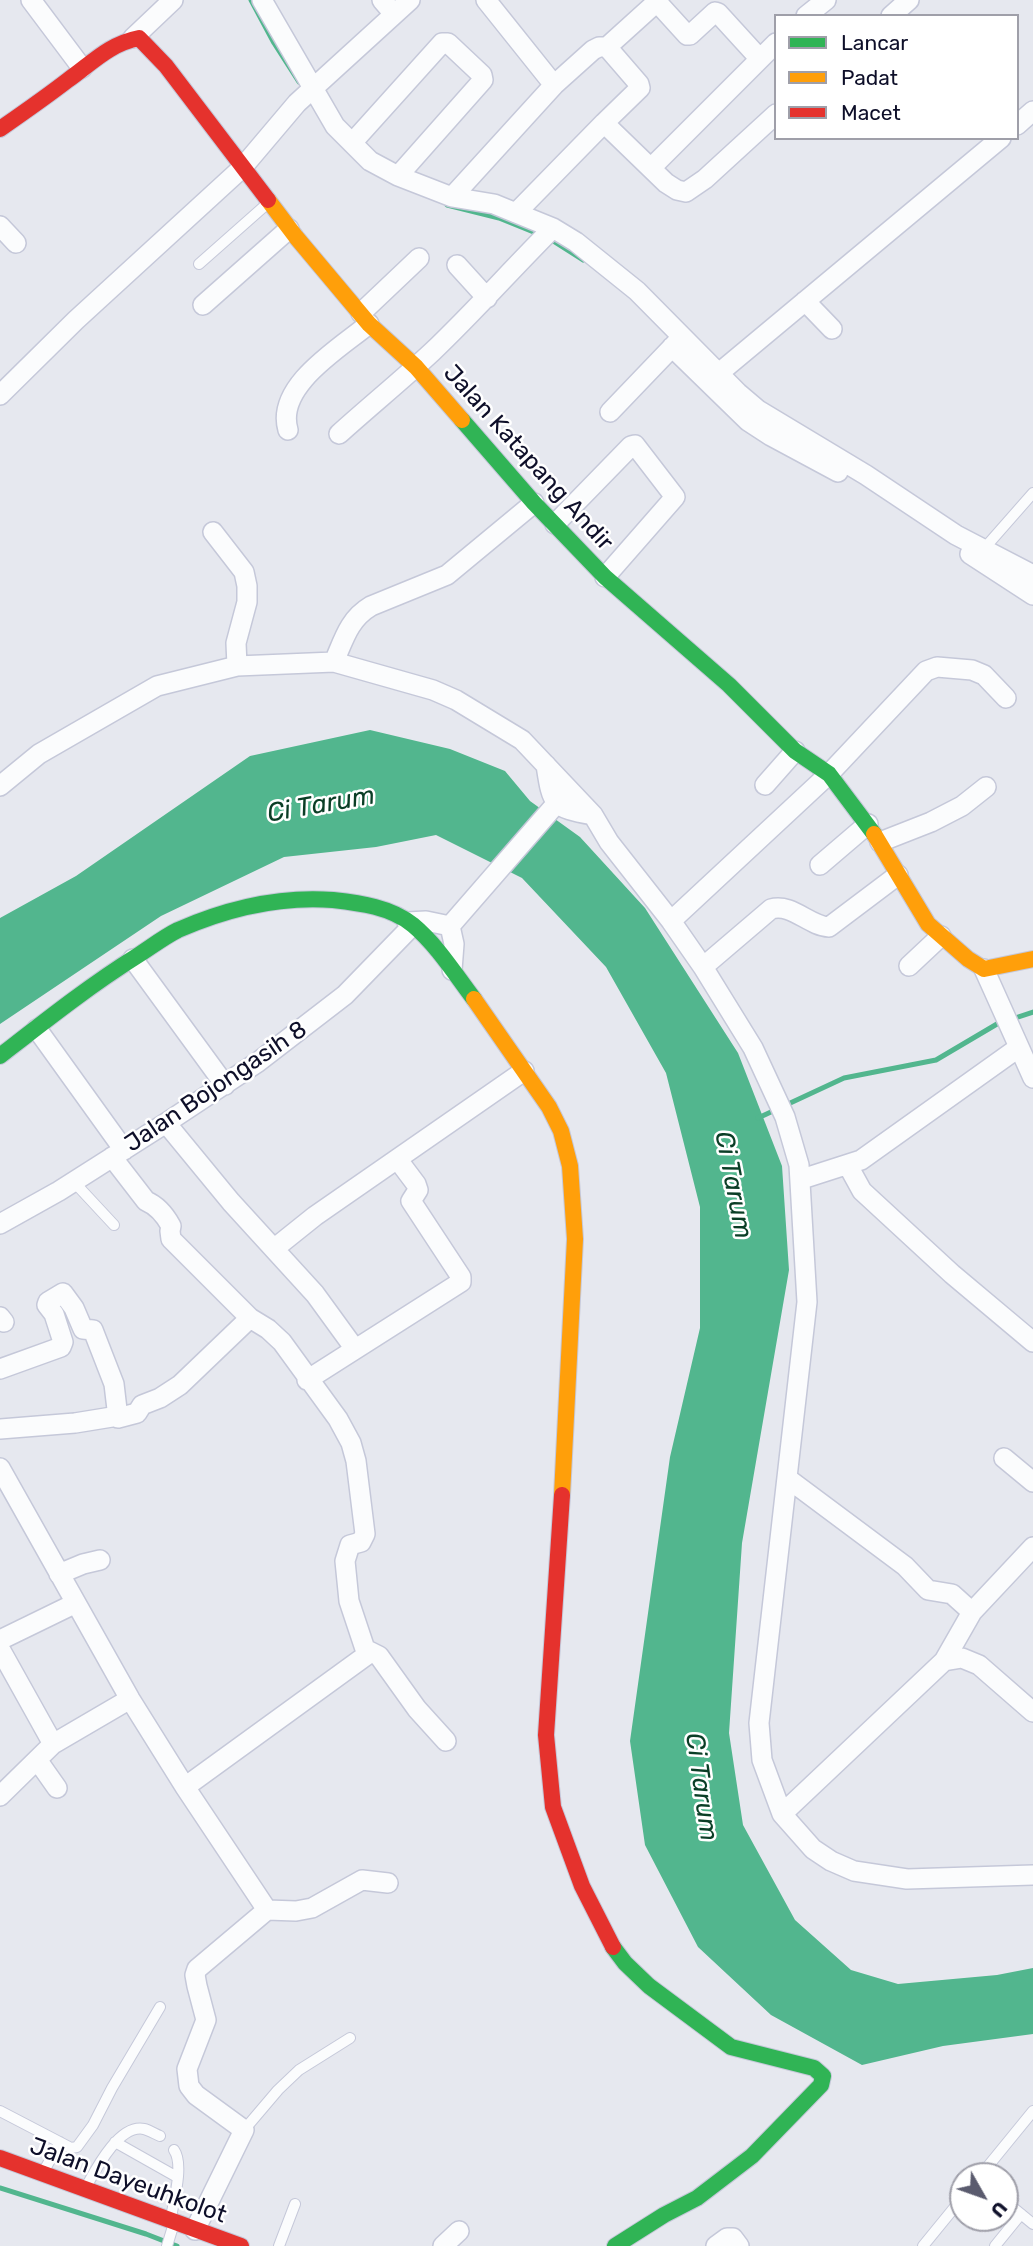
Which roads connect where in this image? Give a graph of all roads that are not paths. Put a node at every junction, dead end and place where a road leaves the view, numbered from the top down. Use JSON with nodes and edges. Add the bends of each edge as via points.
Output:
{"nodes":[{"id":1,"x":31,"y":0,"type":"edge"},
{"id":2,"x":173,"y":0,"type":"edge"},
{"id":3,"x":262,"y":0,"type":"edge"},
{"id":4,"x":410,"y":0,"type":"edge"},
{"id":5,"x":486,"y":0,"type":"edge"},
{"id":6,"x":826,"y":0,"type":"edge"},
{"id":7,"x":909,"y":0,"type":"edge"},
{"id":8,"x":658,"y":1,"type":"edge"},
{"id":9,"x":388,"y":7,"type":"edge"},
{"id":10,"x":808,"y":14,"type":"edge"},
{"id":11,"x":893,"y":14,"type":"edge"},
{"id":12,"x":132,"y":38,"type":"junction"},
{"id":13,"x":774,"y":45,"type":"edge"},
{"id":14,"x":607,"y":47,"type":"junction"},
{"id":15,"x":760,"y":58,"type":"junction"},
{"id":16,"x":82,"y":68,"type":"junction"},
{"id":17,"x":554,"y":85,"type":"junction"},
{"id":18,"x":306,"y":94,"type":"junction"},
{"id":19,"x":1033,"y":111,"type":"edge"},
{"id":20,"x":774,"y":116,"type":"edge"},
{"id":21,"x":604,"y":123,"type":"junction"},
{"id":22,"x":1019,"y":123,"type":"edge"},
{"id":23,"x":0,"y":129,"type":"edge"},
{"id":24,"x":999,"y":140,"type":"edge"},
{"id":25,"x":352,"y":143,"type":"junction"},
{"id":26,"x":652,"y":167,"type":"junction"},
{"id":27,"x":242,"y":168,"type":"junction"},
{"id":28,"x":398,"y":176,"type":"junction"},
{"id":29,"x":452,"y":197,"type":"junction"},
{"id":30,"x":269,"y":202,"type":"junction"},
{"id":31,"x":516,"y":213,"type":"junction"},
{"id":32,"x":0,"y":226,"type":"edge"},
{"id":33,"x":289,"y":229,"type":"junction"},
{"id":34,"x":548,"y":233,"type":"junction"},
{"id":35,"x":16,"y":243,"type":"dead end"},
{"id":36,"x":419,"y":258,"type":"dead end"},
{"id":37,"x":199,"y":264,"type":"dead end"},
{"id":38,"x":457,"y":265,"type":"dead end"},
{"id":39,"x":488,"y":298,"type":"junction"},
{"id":40,"x":805,"y":301,"type":"junction"},
{"id":41,"x":203,"y":305,"type":"dead end"},
{"id":42,"x":365,"y":319,"type":"junction"},
{"id":43,"x":832,"y":328,"type":"dead end"},
{"id":44,"x":678,"y":342,"type":"junction"},
{"id":45,"x":416,"y":367,"type":"junction"},
{"id":46,"x":719,"y":373,"type":"junction"},
{"id":47,"x":0,"y":395,"type":"edge"},
{"id":48,"x":610,"y":412,"type":"dead end"},
{"id":49,"x":288,"y":430,"type":"dead end"},
{"id":50,"x":339,"y":434,"type":"dead end"},
{"id":51,"x":1033,"y":494,"type":"edge"},
{"id":52,"x":534,"y":503,"type":"junction"},
{"id":53,"x":555,"y":524,"type":"junction"},
{"id":54,"x":214,"y":532,"type":"dead end"},
{"id":55,"x":981,"y":554,"type":"junction"},
{"id":56,"x":1033,"y":575,"type":"edge"},
{"id":57,"x":605,"y":577,"type":"junction"},
{"id":58,"x":1033,"y":596,"type":"edge"},
{"id":59,"x":334,"y":662,"type":"junction"},
{"id":60,"x":237,"y":666,"type":"junction"},
{"id":61,"x":1006,"y":698,"type":"dead end"},
{"id":62,"x":795,"y":751,"type":"junction"},
{"id":63,"x":546,"y":765,"type":"junction"},
{"id":64,"x":829,"y":774,"type":"junction"},
{"id":65,"x":765,"y":785,"type":"dead end"},
{"id":66,"x":0,"y":786,"type":"edge"},
{"id":67,"x":986,"y":787,"type":"dead end"},
{"id":68,"x":556,"y":804,"type":"junction"},
{"id":69,"x":593,"y":815,"type":"junction"},
{"id":70,"x":868,"y":824,"type":"junction"},
{"id":71,"x":880,"y":842,"type":"junction"},
{"id":72,"x":820,"y":865,"type":"dead end"},
{"id":73,"x":898,"y":875,"type":"junction"},
{"id":74,"x":671,"y":921,"type":"junction"},
{"id":75,"x":410,"y":924,"type":"junction"},
{"id":76,"x":450,"y":926,"type":"junction"},
{"id":77,"x":941,"y":936,"type":"junction"},
{"id":78,"x":133,"y":959,"type":"junction"},
{"id":79,"x":1033,"y":959,"type":"edge"},
{"id":80,"x":909,"y":966,"type":"dead end"},
{"id":81,"x":703,"y":967,"type":"junction"},
{"id":82,"x":984,"y":969,"type":"junction"},
{"id":83,"x":452,"y":970,"type":"junction"},
{"id":84,"x":37,"y":1029,"type":"junction"},
{"id":85,"x":1018,"y":1048,"type":"junction"},
{"id":86,"x":0,"y":1056,"type":"edge"},
{"id":87,"x":524,"y":1070,"type":"junction"},
{"id":88,"x":1033,"y":1078,"type":"edge"},
{"id":89,"x":225,"y":1084,"type":"junction"},
{"id":90,"x":166,"y":1123,"type":"junction"},
{"id":91,"x":118,"y":1154,"type":"junction"},
{"id":92,"x":398,"y":1160,"type":"junction"},
{"id":93,"x":850,"y":1164,"type":"junction"},
{"id":94,"x":802,"y":1179,"type":"junction"},
{"id":95,"x":74,"y":1182,"type":"junction"},
{"id":96,"x":0,"y":1224,"type":"edge"},
{"id":97,"x":114,"y":1225,"type":"dead end"},
{"id":98,"x":275,"y":1248,"type":"junction"},
{"id":99,"x":250,"y":1318,"type":"junction"},
{"id":100,"x":1033,"y":1342,"type":"edge"},
{"id":101,"x":355,"y":1349,"type":"junction"},
{"id":102,"x":0,"y":1369,"type":"edge"},
{"id":103,"x":307,"y":1380,"type":"junction"},
{"id":104,"x":118,"y":1416,"type":"junction"},
{"id":105,"x":0,"y":1429,"type":"edge"},
{"id":106,"x":1004,"y":1458,"type":"dead end"},
{"id":107,"x":0,"y":1468,"type":"edge"},
{"id":108,"x":787,"y":1478,"type":"junction"},
{"id":109,"x":1033,"y":1482,"type":"edge"},
{"id":110,"x":1033,"y":1547,"type":"edge"},
{"id":111,"x":100,"y":1560,"type":"dead end"},
{"id":112,"x":59,"y":1574,"type":"junction"},
{"id":113,"x":76,"y":1603,"type":"junction"},
{"id":114,"x":972,"y":1612,"type":"junction"},
{"id":115,"x":0,"y":1640,"type":"edge"},
{"id":116,"x":0,"y":1649,"type":"edge"},
{"id":117,"x":371,"y":1652,"type":"junction"},
{"id":118,"x":944,"y":1661,"type":"junction"},
{"id":119,"x":130,"y":1699,"type":"junction"},
{"id":120,"x":1033,"y":1712,"type":"edge"},
{"id":121,"x":446,"y":1741,"type":"dead end"},
{"id":122,"x":53,"y":1744,"type":"junction"},
{"id":123,"x":38,"y":1761,"type":"junction"},
{"id":124,"x":185,"y":1787,"type":"junction"},
{"id":125,"x":57,"y":1788,"type":"dead end"},
{"id":126,"x":0,"y":1796,"type":"edge"},
{"id":127,"x":782,"y":1814,"type":"junction"},
{"id":128,"x":1033,"y":1875,"type":"edge"},
{"id":129,"x":388,"y":1883,"type":"dead end"},
{"id":130,"x":267,"y":1910,"type":"junction"},
{"id":131,"x":160,"y":2007,"type":"dead end"},
{"id":132,"x":350,"y":2038,"type":"dead end"},
{"id":133,"x":0,"y":2110,"type":"edge"},
{"id":134,"x":1033,"y":2111,"type":"edge"},
{"id":135,"x":244,"y":2130,"type":"junction"},
{"id":136,"x":160,"y":2136,"type":"dead end"},
{"id":137,"x":60,"y":2142,"type":"junction"},
{"id":138,"x":115,"y":2142,"type":"junction"},
{"id":139,"x":174,"y":2150,"type":"dead end"},
{"id":140,"x":0,"y":2158,"type":"edge"},
{"id":141,"x":991,"y":2162,"type":"edge"},
{"id":142,"x":42,"y":2175,"type":"junction"},
{"id":143,"x":177,"y":2177,"type":"junction"},
{"id":144,"x":84,"y":2191,"type":"junction"},
{"id":145,"x":295,"y":2204,"type":"dead end"},
{"id":146,"x":949,"y":2214,"type":"edge"},
{"id":147,"x":1021,"y":2214,"type":"joint"},
{"id":148,"x":1033,"y":2224,"type":"edge"},
{"id":149,"x":171,"y":2226,"type":"junction"},
{"id":150,"x":195,"y":2230,"type":"junction"},
{"id":151,"x":459,"y":2231,"type":"dead end"},
{"id":152,"x":167,"y":2246,"type":"edge"},
{"id":153,"x":242,"y":2246,"type":"edge"},
{"id":154,"x":279,"y":2246,"type":"edge"},
{"id":155,"x":443,"y":2246,"type":"edge"},
{"id":156,"x":615,"y":2246,"type":"edge"},
{"id":157,"x":716,"y":2246,"type":"edge"},
{"id":158,"x":740,"y":2246,"type":"edge"},
{"id":159,"x":923,"y":2246,"type":"edge"},
{"id":160,"x":995,"y":2246,"type":"edge"}],
"edges":[{"from":1,"to":16,"type":"street"},
{"from":2,"to":12,"type":"street"},
{"from":3,"to":18,"type":"street"},
{"from":4,"to":9,"type":"street"},
{"from":5,"to":17,"type":"street"},
{"from":6,"to":10,"type":"street"},
{"from":7,"to":11,"type":"street"},
{"from":8,"to":14,"type":"street"},
{"from":8,"to":15,"type":"street","via":[[687,35],[718,13]]},
{"from":9,"to":18,"type":"street"},
{"from":12,"to":16,"type":"street"},
{"from":12,"to":27,"type":"street","name":"Jalan Katapang Andir","via":[[153,50]]},
{"from":13,"to":15,"type":"street"},
{"from":14,"to":17,"type":"street","via":[[593,50]]},
{"from":14,"to":21,"type":"street","via":[[640,88]]},
{"from":15,"to":26,"type":"street"},
{"from":16,"to":23,"type":"street"},
{"from":17,"to":29,"type":"street"},
{"from":18,"to":25,"type":"street"},
{"from":18,"to":27,"type":"street"},
{"from":19,"to":22,"type":"street"},
{"from":20,"to":26,"type":"street","via":[[686,192],[666,183]]},
{"from":21,"to":26,"type":"street"},
{"from":21,"to":31,"type":"street"},
{"from":24,"to":40,"type":"street"},
{"from":25,"to":28,"type":"street","via":[[370,161]]},
{"from":25,"to":28,"type":"street","via":[[442,43],[448,43],[483,80]]},
{"from":27,"to":30,"type":"street","name":"Jalan Katapang Andir"},
{"from":27,"to":47,"type":"street"},
{"from":28,"to":29,"type":"street"},
{"from":29,"to":31,"type":"street"},
{"from":30,"to":33,"type":"street","name":"Jalan Katapang Andir"},
{"from":30,"to":37,"type":"lane"},
{"from":31,"to":34,"type":"street"},
{"from":32,"to":35,"type":"street"},
{"from":33,"to":41,"type":"street"},
{"from":33,"to":42,"type":"street","name":"Jalan Katapang Andir"},
{"from":34,"to":39,"type":"street"},
{"from":34,"to":44,"type":"street","via":[[576,242],[637,291]]},
{"from":36,"to":42,"type":"street"},
{"from":38,"to":39,"type":"street"},
{"from":39,"to":45,"type":"street"},
{"from":40,"to":43,"type":"street"},
{"from":40,"to":46,"type":"street"},
{"from":42,"to":45,"type":"street","name":"Jalan Katapang Andir"},
{"from":42,"to":49,"type":"street","via":[[302,381],[285,410]]},
{"from":44,"to":46,"type":"street"},
{"from":44,"to":48,"type":"street"},
{"from":44,"to":55,"type":"street","via":[[748,421]]},
{"from":45,"to":50,"type":"street"},
{"from":45,"to":52,"type":"street","name":"Jalan Katapang Andir"},
{"from":46,"to":55,"type":"street","via":[[758,410],[866,475]]},
{"from":51,"to":55,"type":"lane"},
{"from":52,"to":53,"type":"street","name":"Jalan Katapang Andir"},
{"from":52,"to":59,"type":"street","via":[[447,575],[361,612],[348,627]]},
{"from":53,"to":57,"type":"street","name":"Jalan Katapang Andir"},
{"from":53,"to":57,"type":"street","via":[[631,446],[643,453],[675,497]]},
{"from":54,"to":60,"type":"street","via":[[244,572],[247,586],[236,643]]},
{"from":55,"to":56,"type":"street"},
{"from":55,"to":58,"type":"street"},
{"from":57,"to":62,"type":"street","name":"Jalan Katapang Andir","via":[[729,685]]},
{"from":59,"to":60,"type":"street"},
{"from":59,"to":63,"type":"street","via":[[456,700],[522,740]]},
{"from":60,"to":66,"type":"street","via":[[157,686],[33,759]]},
{"from":61,"to":64,"type":"street","via":[[984,675],[972,670],[937,667],[926,671]]},
{"from":62,"to":64,"type":"street","name":"Jalan Katapang Andir"},
{"from":62,"to":65,"type":"street"},
{"from":63,"to":68,"type":"street"},
{"from":63,"to":69,"type":"street"},
{"from":64,"to":70,"type":"street","name":"Jalan Katapang Andir"},
{"from":64,"to":74,"type":"street"},
{"from":67,"to":71,"type":"street","via":[[962,806]]},
{"from":68,"to":69,"type":"street"},
{"from":68,"to":76,"type":"street"},
{"from":69,"to":74,"type":"street"},
{"from":70,"to":71,"type":"street","name":"Jalan Katapang Andir"},
{"from":70,"to":72,"type":"street"},
{"from":71,"to":73,"type":"street","name":"Jalan Katapang Andir"},
{"from":73,"to":77,"type":"street","name":"Jalan Katapang Andir"},
{"from":73,"to":81,"type":"street","via":[[829,927],[818,926],[796,912],[771,909]]},
{"from":74,"to":81,"type":"street"},
{"from":75,"to":76,"type":"street","via":[[426,920]]},
{"from":75,"to":78,"type":"street","via":[[389,911],[353,902],[277,901],[230,911],[176,931]]},
{"from":75,"to":83,"type":"street"},
{"from":75,"to":89,"type":"street","name":"Jalan Bojongasih 8","via":[[345,995]]},
{"from":76,"to":83,"type":"street","via":[[455,955]]},
{"from":77,"to":80,"type":"street"},
{"from":77,"to":82,"type":"street","name":"Jalan Katapang Andir"},
{"from":78,"to":84,"type":"street"},
{"from":78,"to":89,"type":"street"},
{"from":79,"to":82,"type":"street"},
{"from":81,"to":94,"type":"street","via":[[753,1048],[781,1110]]},
{"from":82,"to":85,"type":"street"},
{"from":83,"to":87,"type":"street"},
{"from":84,"to":86,"type":"street"},
{"from":84,"to":91,"type":"street"},
{"from":85,"to":88,"type":"street"},
{"from":85,"to":93,"type":"street"},
{"from":87,"to":92,"type":"street"},
{"from":87,"to":156,"type":"street","via":[[561,1131],[570,1166],[575,1239],[546,1735],[553,1807],[582,1886],[625,1963],[731,2047],[814,2068],[823,2076],[821,2085],[752,2157],[697,2198]]},
{"from":89,"to":90,"type":"street","name":"Jalan Bojongasih 8"},
{"from":90,"to":91,"type":"street","name":"Jalan Bojongasih 8"},
{"from":90,"to":98,"type":"street"},
{"from":91,"to":95,"type":"street","name":"Jalan Bojongasih 8"},
{"from":91,"to":99,"type":"street","via":[[146,1201],[167,1219],[172,1239]]},
{"from":92,"to":98,"type":"street"},
{"from":92,"to":101,"type":"street","via":[[416,1184],[418,1191],[411,1201],[461,1282]]},
{"from":93,"to":94,"type":"street"},
{"from":93,"to":100,"type":"street","via":[[862,1191]]},
{"from":94,"to":108,"type":"street","via":[[807,1302]]},
{"from":95,"to":96,"type":"street","name":"Jalan Bojongasih 8"},
{"from":95,"to":97,"type":"lane"},
{"from":98,"to":101,"type":"street"},
{"from":99,"to":103,"type":"street","via":[[282,1342]]},
{"from":99,"to":104,"type":"street","via":[[180,1385],[142,1405],[137,1413]]},
{"from":101,"to":103,"type":"street"},
{"from":102,"to":104,"type":"street","via":[[61,1347],[54,1314],[47,1305],[63,1293],[83,1329],[93,1330],[114,1384]]},
{"from":103,"to":117,"type":"street","via":[[338,1419],[356,1461],[365,1534],[361,1542],[350,1545],[345,1561],[349,1601],[361,1642]]},
{"from":104,"to":105,"type":"street"},
{"from":106,"to":109,"type":"street"},
{"from":107,"to":112,"type":"street"},
{"from":108,"to":114,"type":"street","via":[[905,1566],[928,1590],[952,1594]]},
{"from":108,"to":127,"type":"street","via":[[759,1723],[762,1760]]},
{"from":110,"to":114,"type":"street"},
{"from":111,"to":112,"type":"street"},
{"from":112,"to":113,"type":"street"},
{"from":113,"to":115,"type":"street"},
{"from":113,"to":119,"type":"street"},
{"from":114,"to":118,"type":"street"},
{"from":116,"to":122,"type":"street"},
{"from":117,"to":121,"type":"street","via":[[379,1656]]},
{"from":117,"to":124,"type":"street"},
{"from":118,"to":120,"type":"street","via":[[962,1658],[979,1665]]},
{"from":118,"to":127,"type":"street"},
{"from":119,"to":122,"type":"street"},
{"from":119,"to":124,"type":"street"},
{"from":122,"to":123,"type":"street"},
{"from":123,"to":125,"type":"street"},
{"from":123,"to":126,"type":"street"},
{"from":124,"to":130,"type":"street"},
{"from":127,"to":128,"type":"street","via":[[813,1849],[854,1871],[907,1880]]},
{"from":129,"to":130,"type":"street","via":[[362,1880],[312,1908]]},
{"from":130,"to":135,"type":"street","via":[[202,1963],[195,1975],[206,2020],[187,2069],[189,2085],[195,2095]]},
{"from":131,"to":137,"type":"lane","via":[[80,2145],[71,2148]]},
{"from":132,"to":135,"type":"lane","via":[[299,2070]]},
{"from":133,"to":137,"type":"lane"},
{"from":134,"to":141,"type":"lane"},
{"from":135,"to":150,"type":"street"},
{"from":136,"to":138,"type":"lane","via":[[143,2129],[130,2130]]},
{"from":137,"to":142,"type":"lane"},
{"from":138,"to":143,"type":"lane"},
{"from":138,"to":144,"type":"lane"},
{"from":139,"to":143,"type":"lane","via":[[179,2156]]},
{"from":140,"to":142,"type":"street","name":"Jalan Dayeuhkolot"},
{"from":142,"to":144,"type":"street","name":"Jalan Dayeuhkolot"},
{"from":143,"to":149,"type":"lane"},
{"from":144,"to":149,"type":"street","name":"Jalan Dayeuhkolot"},
{"from":145,"to":154,"type":"lane"},
{"from":146,"to":159,"type":"lane"},
{"from":147,"to":148,"type":"lane"},
{"from":147,"to":160,"type":"lane"},
{"from":149,"to":150,"type":"street","name":"Jalan Dayeuhkolot"},
{"from":149,"to":152,"type":"lane"},
{"from":150,"to":153,"type":"street","name":"Jalan Dayeuhkolot"},
{"from":151,"to":155,"type":"street"},
{"from":157,"to":158,"type":"street","via":[[727,2238]]}]}
